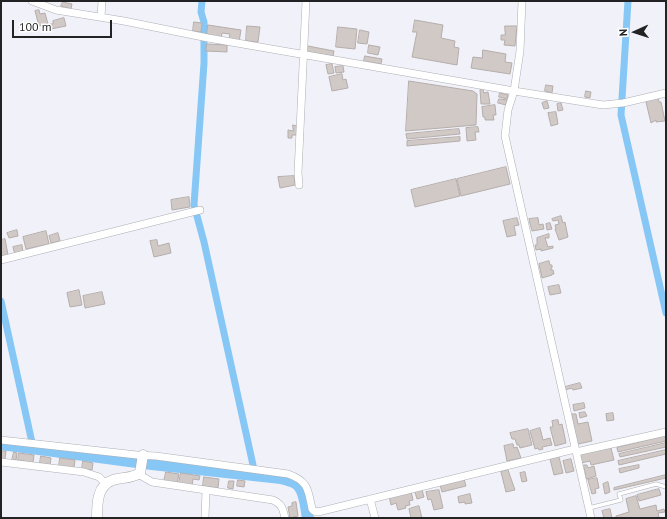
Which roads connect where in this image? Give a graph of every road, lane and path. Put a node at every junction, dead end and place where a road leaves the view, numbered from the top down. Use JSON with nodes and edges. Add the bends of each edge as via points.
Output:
{"nodes":[{"id":1,"x":32,"y":1,"type":"edge"},
{"id":2,"x":102,"y":1,"type":"edge"},
{"id":3,"x":306,"y":1,"type":"edge"},
{"id":4,"x":522,"y":1,"type":"edge"},
{"id":5,"x":101,"y":17,"type":"junction"},
{"id":6,"x":304,"y":55,"type":"junction"},
{"id":7,"x":514,"y":91,"type":"junction"},
{"id":8,"x":666,"y":93,"type":"edge"},
{"id":9,"x":299,"y":185,"type":"dead end"},
{"id":10,"x":200,"y":210,"type":"dead end"},
{"id":11,"x":1,"y":260,"type":"edge"},
{"id":12,"x":666,"y":432,"type":"edge"},
{"id":13,"x":1,"y":440,"type":"edge"},
{"id":14,"x":576,"y":450,"type":"junction"},
{"id":15,"x":1,"y":462,"type":"edge"},
{"id":16,"x":142,"y":463,"type":"junction"},
{"id":17,"x":106,"y":484,"type":"junction"},
{"id":18,"x":666,"y":487,"type":"edge"},
{"id":19,"x":206,"y":490,"type":"junction"},
{"id":20,"x":370,"y":499,"type":"junction"},
{"id":21,"x":589,"y":508,"type":"junction"},
{"id":22,"x":97,"y":518,"type":"edge"},
{"id":23,"x":205,"y":518,"type":"edge"},
{"id":24,"x":285,"y":518,"type":"edge"},
{"id":25,"x":374,"y":518,"type":"edge"},
{"id":26,"x":591,"y":518,"type":"edge"}],
"edges":[{"from":1,"to":5,"type":"street","via":[[56,10]]},
{"from":2,"to":5,"type":"street"},
{"from":3,"to":6,"type":"street"},
{"from":4,"to":7,"type":"street","via":[[520,51]]},
{"from":5,"to":6,"type":"street"},
{"from":6,"to":7,"type":"street"},
{"from":6,"to":9,"type":"street"},
{"from":7,"to":8,"type":"street","via":[[603,105],[620,104]]},
{"from":7,"to":14,"type":"street","via":[[508,110],[505,136]]},
{"from":10,"to":11,"type":"street"},
{"from":12,"to":14,"type":"street"},
{"from":13,"to":16,"type":"street","via":[[116,453]]},
{"from":14,"to":20,"type":"street"},
{"from":14,"to":21,"type":"street"},
{"from":15,"to":17,"type":"street","via":[[84,472],[99,477]]},
{"from":16,"to":17,"type":"street","via":[[125,479],[113,480]]},
{"from":16,"to":19,"type":"street","via":[[152,482]]},
{"from":16,"to":20,"type":"street","via":[[288,474],[306,485],[312,509],[318,512]]},
{"from":17,"to":22,"type":"street","via":[[99,494]]},
{"from":18,"to":21,"type":"lane","via":[[656,484],[619,494],[621,500]]},
{"from":19,"to":23,"type":"street"},
{"from":19,"to":24,"type":"street","via":[[273,500],[283,508]]},
{"from":20,"to":25,"type":"street"},
{"from":21,"to":26,"type":"street"}]}
